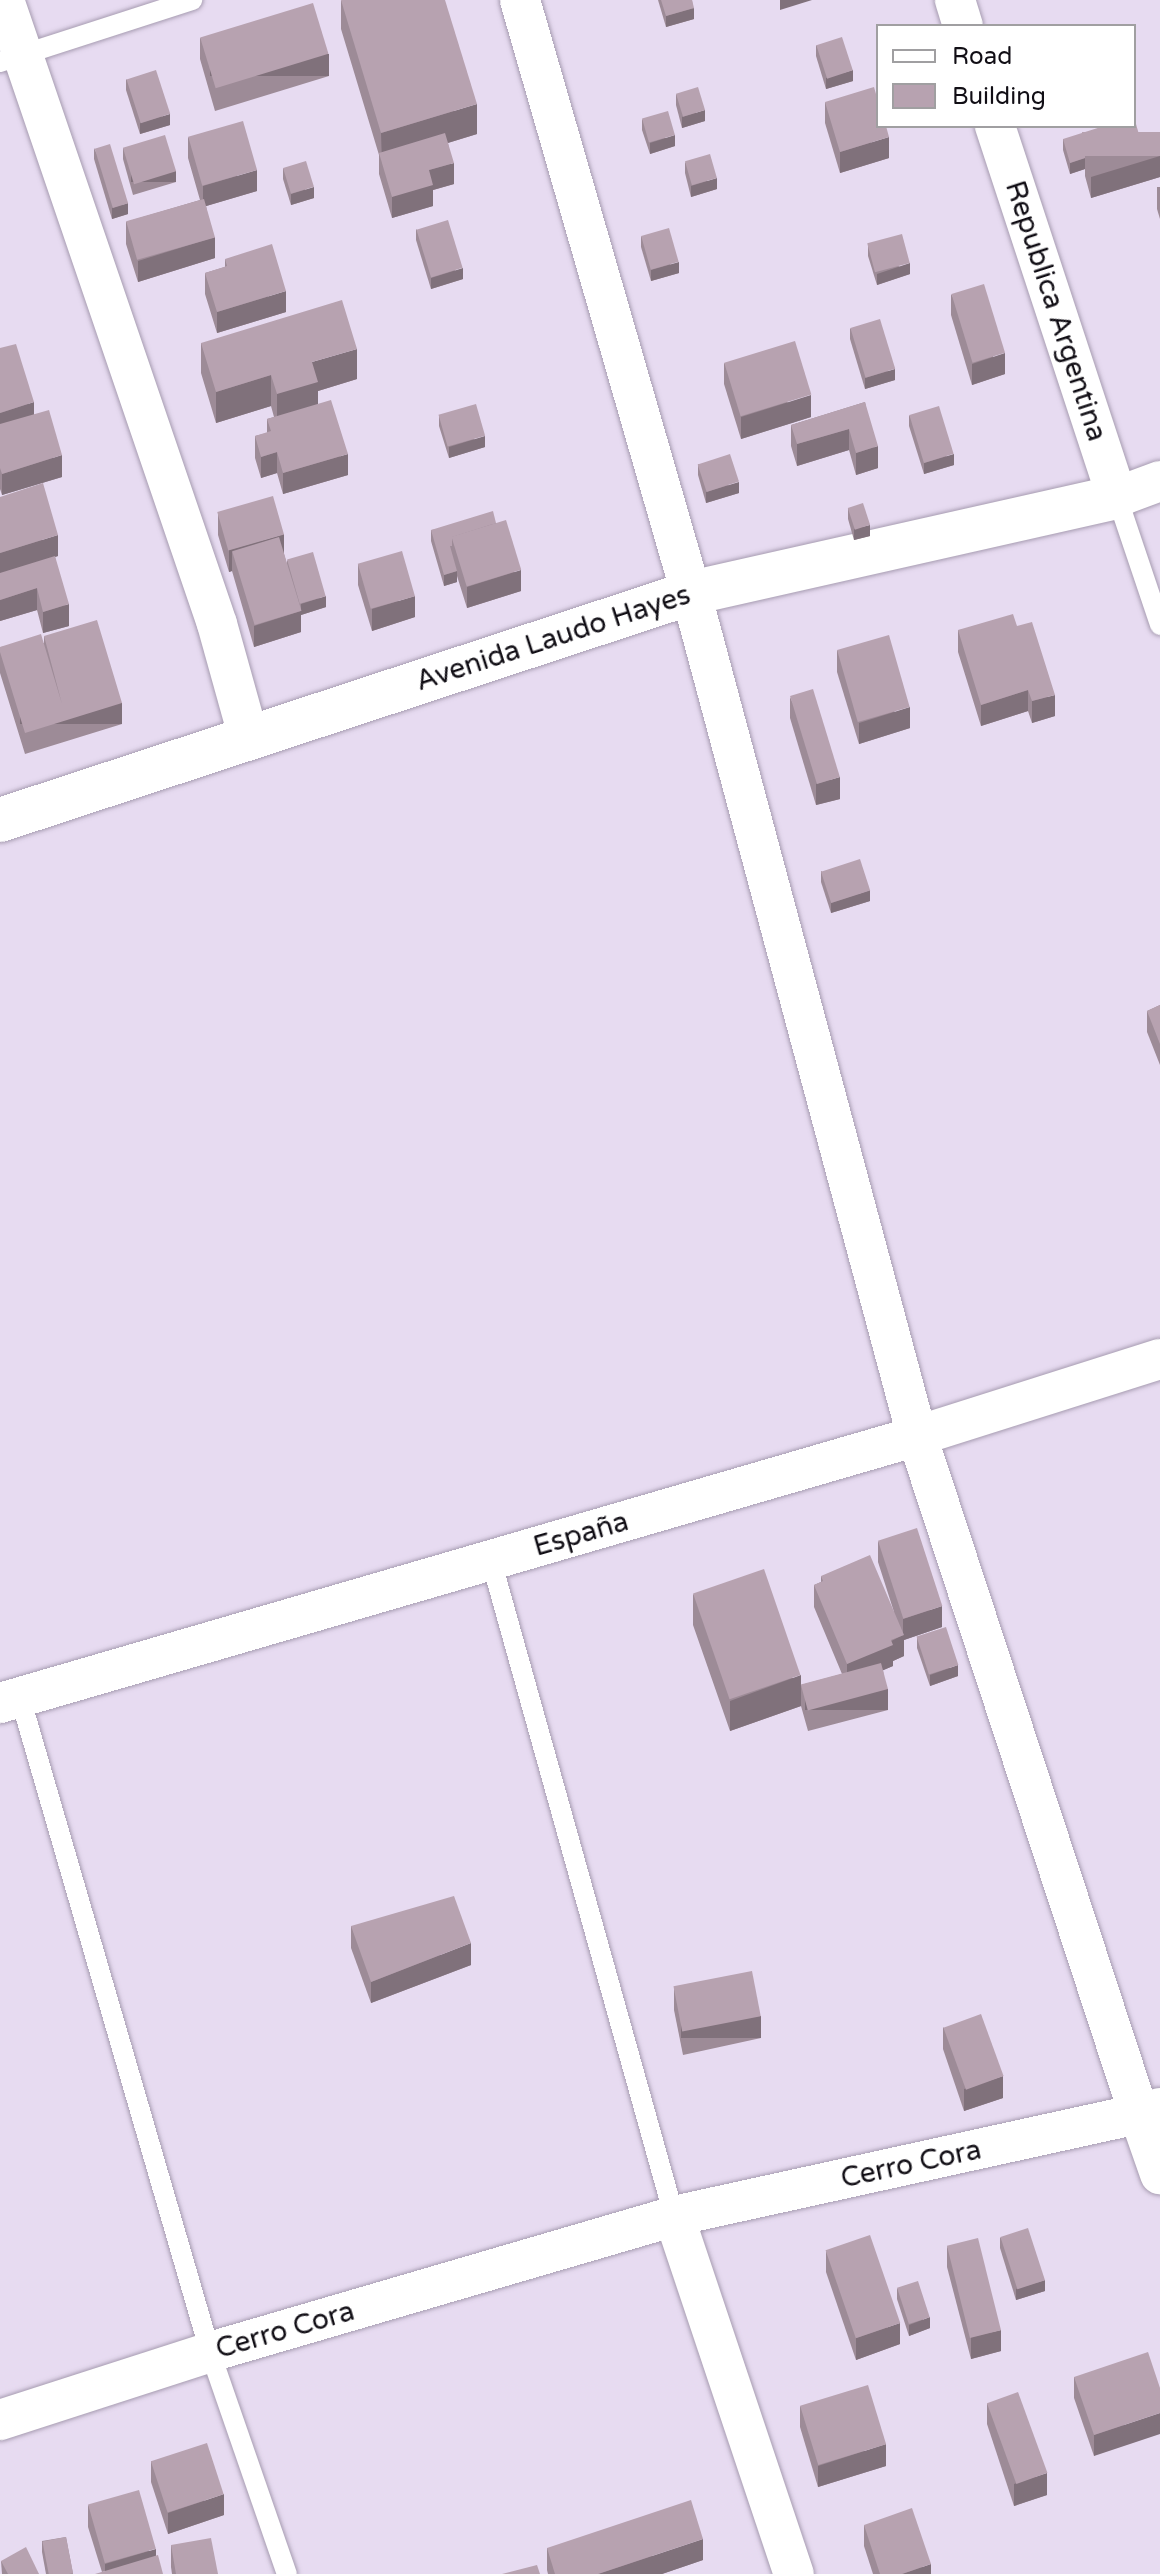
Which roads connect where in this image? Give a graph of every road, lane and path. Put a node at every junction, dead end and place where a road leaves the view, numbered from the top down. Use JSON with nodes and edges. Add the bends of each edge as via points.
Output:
{"nodes":[{"id":1,"x":4,"y":0,"type":"edge"},
{"id":2,"x":192,"y":0,"type":"edge"},
{"id":3,"x":520,"y":0,"type":"edge"},
{"id":4,"x":955,"y":0,"type":"edge"},
{"id":5,"x":962,"y":24,"type":"edge"},
{"id":6,"x":10,"y":59,"type":"edge"},
{"id":7,"x":996,"y":128,"type":"edge"},
{"id":8,"x":1160,"y":481,"type":"edge"},
{"id":9,"x":1117,"y":497,"type":"junction"},
{"id":10,"x":691,"y":593,"type":"junction"},
{"id":11,"x":1160,"y":625,"type":"edge"},
{"id":12,"x":248,"y":735,"type":"junction"},
{"id":13,"x":0,"y":820,"type":"edge"},
{"id":14,"x":1160,"y":1359,"type":"edge"},
{"id":15,"x":917,"y":1436,"type":"junction"},
{"id":16,"x":491,"y":1560,"type":"junction"},
{"id":17,"x":10,"y":1700,"type":"edge"},
{"id":18,"x":1150,"y":2111,"type":"edge"},
{"id":19,"x":1160,"y":2174,"type":"edge"},
{"id":20,"x":674,"y":2216,"type":"junction"},
{"id":21,"x":210,"y":2352,"type":"junction"},
{"id":22,"x":0,"y":2420,"type":"edge"},
{"id":23,"x":287,"y":2574,"type":"edge"},
{"id":24,"x":794,"y":2574,"type":"edge"}],
"edges":[{"from":1,"to":6,"type":"street"},
{"from":2,"to":6,"type":"lane"},
{"from":3,"to":10,"type":"street"},
{"from":4,"to":5,"type":"street"},
{"from":6,"to":12,"type":"street","via":[[217,624]]},
{"from":7,"to":9,"type":"street","name":"Republica Argentina"},
{"from":8,"to":9,"type":"street"},
{"from":9,"to":10,"type":"street","name":"Avenida Laudo Hayes"},
{"from":9,"to":11,"type":"lane"},
{"from":10,"to":12,"type":"street","name":"Avenida Laudo Hayes"},
{"from":10,"to":15,"type":"street"},
{"from":12,"to":13,"type":"street","name":"Avenida Laudo Hayes"},
{"from":14,"to":15,"type":"street","name":"España"},
{"from":15,"to":16,"type":"street","name":"España"},
{"from":15,"to":18,"type":"street"},
{"from":16,"to":17,"type":"street","name":"España"},
{"from":16,"to":20,"type":"lane"},
{"from":17,"to":21,"type":"lane"},
{"from":18,"to":19,"type":"street"},
{"from":18,"to":20,"type":"street","name":"Cerro Cora"},
{"from":20,"to":21,"type":"street","name":"Cerro Cora"},
{"from":20,"to":24,"type":"street"},
{"from":21,"to":22,"type":"street","name":"Cerro Cora"},
{"from":21,"to":23,"type":"lane"}]}
